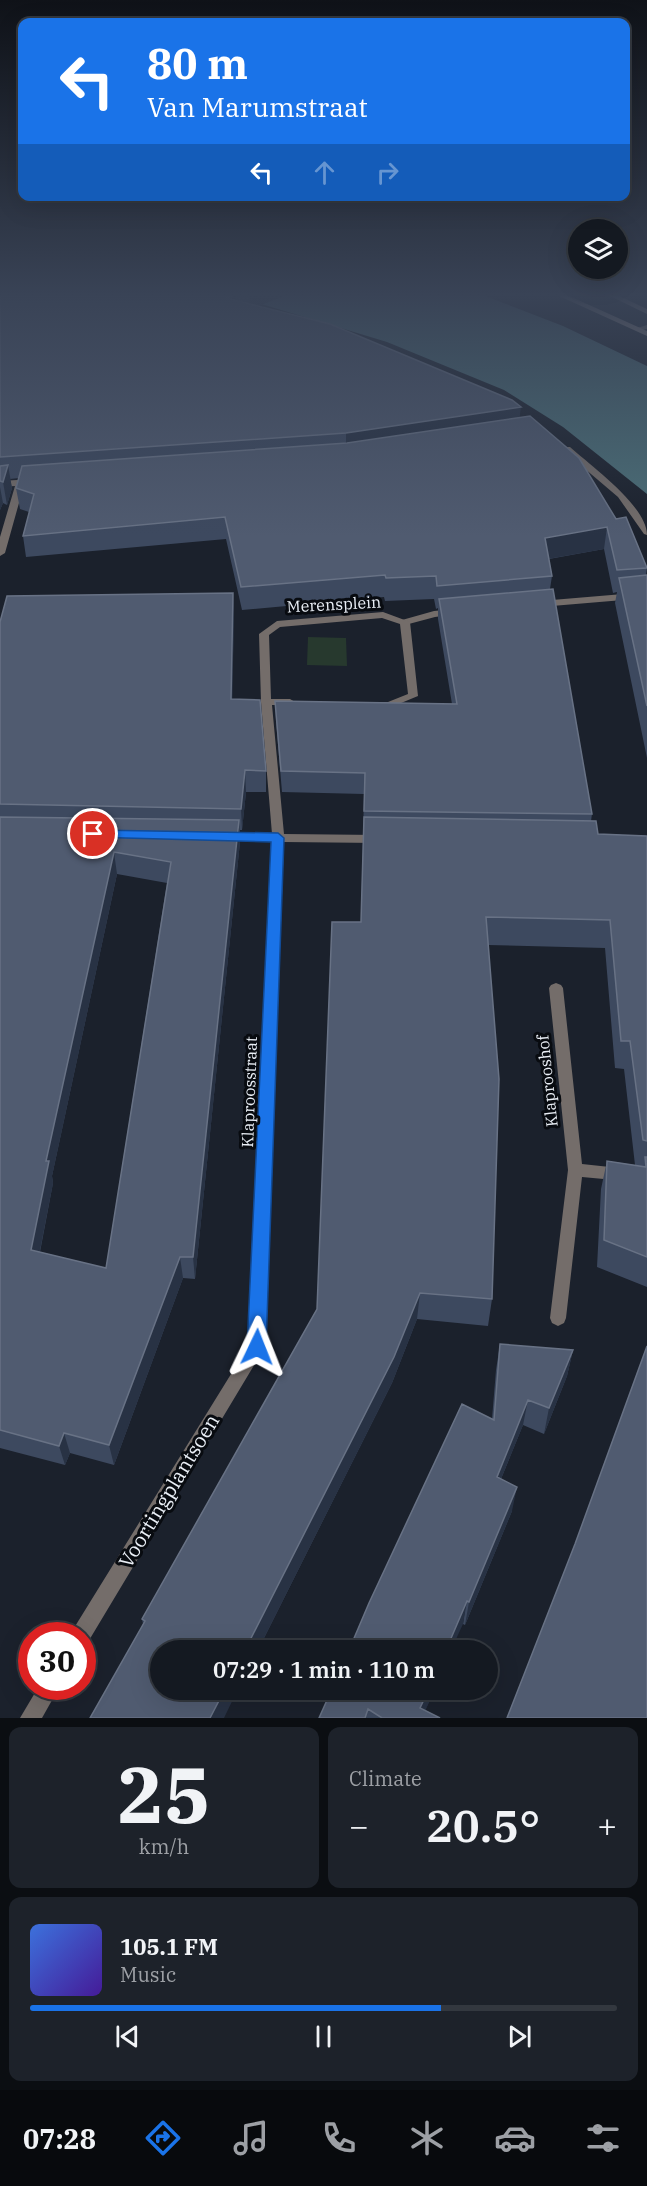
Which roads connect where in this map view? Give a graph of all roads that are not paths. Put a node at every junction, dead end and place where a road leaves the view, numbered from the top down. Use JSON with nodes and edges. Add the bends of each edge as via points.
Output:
{"nodes":[{"id":1,"x":557,"y":442,"type":"edge"},
{"id":2,"x":44,"y":481,"type":"edge"},
{"id":3,"x":20,"y":483,"type":"junction"},
{"id":4,"x":0,"y":484,"type":"edge"},
{"id":5,"x":647,"y":532,"type":"edge"},
{"id":6,"x":0,"y":553,"type":"edge"},
{"id":7,"x":647,"y":595,"type":"edge"},
{"id":8,"x":533,"y":604,"type":"edge"},
{"id":9,"x":467,"y":611,"type":"edge"},
{"id":10,"x":405,"y":622,"type":"junction"},
{"id":11,"x":266,"y":702,"type":"junction"},
{"id":12,"x":299,"y":702,"type":"edge"},
{"id":13,"x":366,"y":704,"type":"edge"},
{"id":14,"x":208,"y":836,"type":"edge"},
{"id":15,"x":278,"y":838,"type":"junction"},
{"id":16,"x":397,"y":839,"type":"edge"},
{"id":17,"x":556,"y":988,"type":"dead end"},
{"id":18,"x":575,"y":1170,"type":"junction"},
{"id":19,"x":647,"y":1177,"type":"edge"},
{"id":20,"x":558,"y":1318,"type":"dead end"},
{"id":21,"x":257,"y":1347,"type":"joint"},
{"id":22,"x":89,"y":1622,"type":"edge"},
{"id":23,"x":41,"y":1700,"type":"edge"},
{"id":24,"x":30,"y":1718,"type":"edge"}],
"edges":[{"from":1,"to":5,"type":"street","via":[[621,495]]},
{"from":2,"to":3,"type":"street"},
{"from":3,"to":4,"type":"street"},
{"from":3,"to":6,"type":"street"},
{"from":7,"to":8,"type":"street"},
{"from":9,"to":10,"type":"street","name":"Merensplein"},
{"from":10,"to":11,"type":"street","name":"Merensplein","via":[[383,615],[277,624],[264,634]]},
{"from":10,"to":13,"type":"street","via":[[413,696],[389,705]]},
{"from":11,"to":12,"type":"street"},
{"from":11,"to":15,"type":"street","name":"Merensplein"},
{"from":14,"to":15,"type":"street"},
{"from":15,"to":16,"type":"street"},
{"from":15,"to":21,"type":"street","name":"Klaproosstraat"},
{"from":17,"to":18,"type":"street","name":"Klaprooshof"},
{"from":18,"to":19,"type":"street"},
{"from":18,"to":20,"type":"street","name":"Klaprooshof"},
{"from":21,"to":22,"type":"street","name":"Voortingplantsoen"},
{"from":23,"to":24,"type":"street"}]}
